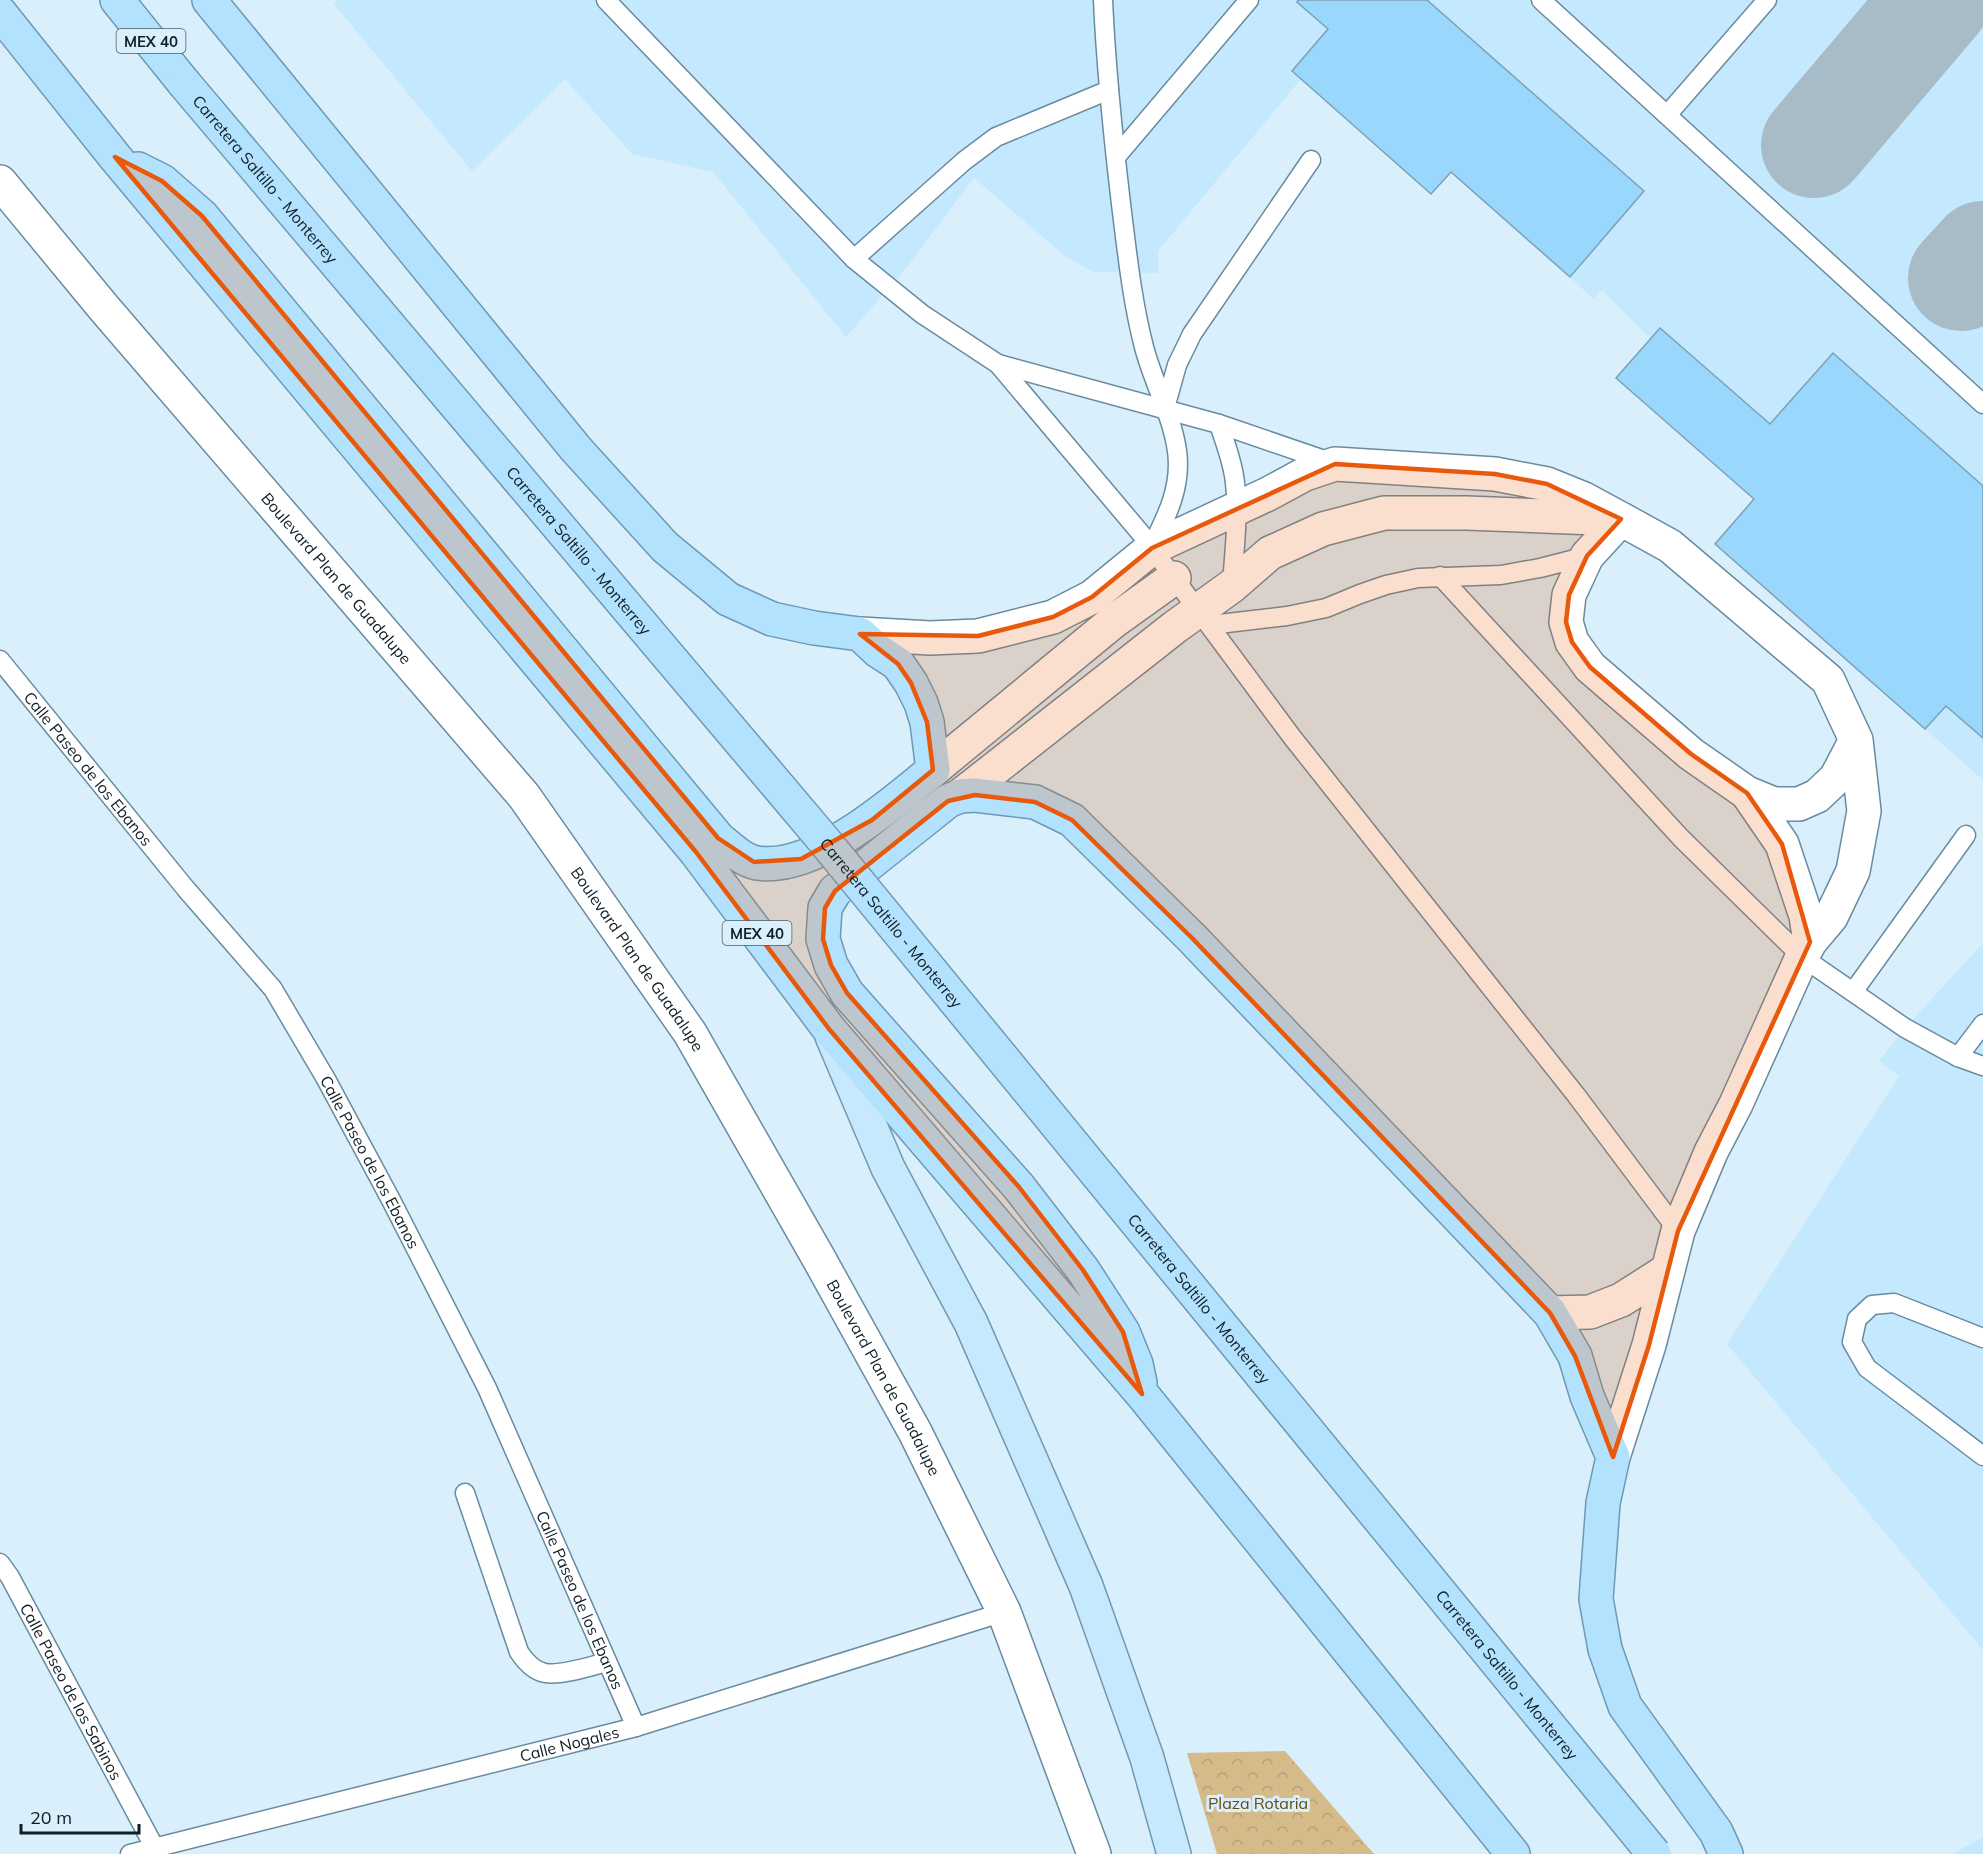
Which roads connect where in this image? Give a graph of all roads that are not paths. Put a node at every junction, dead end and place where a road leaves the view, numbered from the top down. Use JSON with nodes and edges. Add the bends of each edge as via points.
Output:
{"nodes":[{"id":1,"x":117,"y":0,"type":"edge"},
{"id":2,"x":210,"y":0,"type":"edge"},
{"id":3,"x":606,"y":0,"type":"edge"},
{"id":4,"x":1103,"y":0,"type":"edge"},
{"id":5,"x":1249,"y":0,"type":"edge"},
{"id":6,"x":1541,"y":0,"type":"edge"},
{"id":7,"x":1767,"y":0,"type":"edge"},
{"id":8,"x":0,"y":13,"type":"edge"},
{"id":9,"x":1109,"y":90,"type":"junction"},
{"id":10,"x":1667,"y":115,"type":"junction"},
{"id":11,"x":115,"y":157,"type":"junction"},
{"id":12,"x":1116,"y":158,"type":"junction"},
{"id":13,"x":1311,"y":160,"type":"dead end"},
{"id":14,"x":0,"y":182,"type":"edge"},
{"id":15,"x":854,"y":259,"type":"junction"},
{"id":16,"x":998,"y":364,"type":"junction"},
{"id":17,"x":1983,"y":404,"type":"edge"},
{"id":18,"x":1166,"y":408,"type":"junction"},
{"id":19,"x":1219,"y":424,"type":"junction"},
{"id":20,"x":1335,"y":464,"type":"junction"},
{"id":21,"x":1236,"y":510,"type":"junction"},
{"id":22,"x":1621,"y":519,"type":"junction"},
{"id":23,"x":1152,"y":548,"type":"junction"},
{"id":24,"x":1587,"y":556,"type":"junction"},
{"id":25,"x":1440,"y":576,"type":"junction"},
{"id":26,"x":1174,"y":578,"type":"junction"},
{"id":27,"x":1232,"y":586,"type":"junction"},
{"id":28,"x":1205,"y":617,"type":"junction"},
{"id":29,"x":860,"y":634,"type":"junction"},
{"id":30,"x":0,"y":660,"type":"edge"},
{"id":31,"x":1856,"y":740,"type":"junction"},
{"id":32,"x":933,"y":770,"type":"junction"},
{"id":33,"x":1747,"y":793,"type":"junction"},
{"id":34,"x":960,"y":796,"type":"junction"},
{"id":35,"x":1966,"y":835,"type":"dead end"},
{"id":36,"x":1806,"y":950,"type":"junction"},
{"id":37,"x":1853,"y":992,"type":"junction"},
{"id":38,"x":1983,"y":1024,"type":"edge"},
{"id":39,"x":829,"y":1029,"type":"junction"},
{"id":40,"x":1959,"y":1057,"type":"junction"},
{"id":41,"x":1983,"y":1066,"type":"edge"},
{"id":42,"x":1678,"y":1231,"type":"junction"},
{"id":43,"x":1668,"y":1270,"type":"junction"},
{"id":44,"x":1550,"y":1313,"type":"junction"},
{"id":45,"x":1983,"y":1338,"type":"edge"},
{"id":46,"x":1142,"y":1394,"type":"junction"},
{"id":47,"x":1983,"y":1456,"type":"edge"},
{"id":48,"x":1613,"y":1457,"type":"junction"},
{"id":49,"x":465,"y":1493,"type":"dead end"},
{"id":50,"x":0,"y":1563,"type":"edge"},
{"id":51,"x":1004,"y":1612,"type":"junction"},
{"id":52,"x":607,"y":1662,"type":"junction"},
{"id":53,"x":636,"y":1728,"type":"junction"},
{"id":54,"x":157,"y":1851,"type":"edge"},
{"id":55,"x":130,"y":1854,"type":"edge"},
{"id":56,"x":1094,"y":1854,"type":"edge"},
{"id":57,"x":1174,"y":1854,"type":"edge"},
{"id":58,"x":1513,"y":1854,"type":"edge"},
{"id":59,"x":1654,"y":1854,"type":"edge"},
{"id":60,"x":1726,"y":1854,"type":"edge"}],
"edges":[{"from":1,"to":59,"type":"highway","name":"Carretera Saltillo - Monterrey","number":"MEX 40","bridge":true,"via":[[822,838]]},
{"from":2,"to":29,"type":"highway","via":[[576,449],[665,547],[728,599],[772,619]]},
{"from":3,"to":15,"type":"lane"},
{"from":4,"to":9,"type":"lane"},
{"from":5,"to":12,"type":"lane"},
{"from":6,"to":10,"type":"lane"},
{"from":7,"to":10,"type":"lane"},
{"from":8,"to":11,"type":"highway","number":"MEX 40"},
{"from":9,"to":12,"type":"lane"},
{"from":9,"to":15,"type":"lane","via":[[996,137]]},
{"from":10,"to":17,"type":"lane"},
{"from":11,"to":32,"type":"highway","via":[[162,181],[202,216],[718,838],[737,854],[770,864],[801,859],[872,820]]},
{"from":11,"to":39,"type":"highway","number":"MEX 40","via":[[696,852]]},
{"from":12,"to":18,"type":"lane","via":[[1144,348]]},
{"from":13,"to":18,"type":"lane","via":[[1192,334],[1177,365]]},
{"from":14,"to":51,"type":"street","name":"Boulevard Plan de Guadalupe","via":[[538,815],[690,1033],[915,1432]]},
{"from":15,"to":16,"type":"lane","via":[[922,314]]},
{"from":16,"to":18,"type":"lane"},
{"from":16,"to":23,"type":"lane"},
{"from":18,"to":19,"type":"lane"},
{"from":18,"to":23,"type":"lane","via":[[1177,452],[1177,488]]},
{"from":19,"to":20,"type":"lane"},
{"from":19,"to":21,"type":"lane","via":[[1235,482]]},
{"from":20,"to":21,"type":"street","via":[[1305,474]]},
{"from":20,"to":22,"type":"street","via":[[1495,474],[1547,484]]},
{"from":21,"to":23,"type":"street"},
{"from":21,"to":27,"type":"lane"},
{"from":22,"to":24,"type":"street"},
{"from":22,"to":27,"type":"street","via":[[1384,513],[1323,529],[1270,553]]},
{"from":22,"to":31,"type":"street","via":[[1670,546],[1828,680]]},
{"from":23,"to":26,"type":"lane"},
{"from":23,"to":29,"type":"street","via":[[1092,597],[1053,617],[978,636]]},
{"from":24,"to":25,"type":"lane","via":[[1501,574]]},
{"from":24,"to":33,"type":"street","via":[[1569,595],[1566,622],[1572,642],[1590,667],[1691,754]]},
{"from":25,"to":28,"type":"lane","via":[[1386,585],[1326,608],[1287,616]]},
{"from":25,"to":36,"type":"lane","via":[[1681,838]]},
{"from":26,"to":28,"type":"lane"},
{"from":26,"to":32,"type":"street","via":[[1114,621]]},
{"from":27,"to":28,"type":"street"},
{"from":28,"to":34,"type":"street"},
{"from":28,"to":42,"type":"lane","via":[[1292,737]]},
{"from":29,"to":32,"type":"highway","via":[[898,664],[911,683],[927,722]]},
{"from":30,"to":52,"type":"lane","name":"Calle Paseo de los Ebanos","via":[[186,889],[273,988],[381,1179],[487,1388]]},
{"from":31,"to":33,"type":"street","via":[[1836,778],[1817,796],[1799,804],[1774,804]]},
{"from":31,"to":36,"type":"street","via":[[1864,811],[1853,871],[1831,917]]},
{"from":33,"to":36,"type":"street","via":[[1782,844],[1806,916]]},
{"from":34,"to":44,"type":"highway","via":[[1035,802],[1072,820],[1192,938]]},
{"from":34,"to":46,"type":"highway","via":[[948,801],[835,891],[825,908],[823,939],[831,965],[847,993],[1019,1187],[1083,1270],[1123,1332],[1136,1364]]},
{"from":35,"to":37,"type":"lane"},
{"from":36,"to":37,"type":"lane"},
{"from":36,"to":42,"type":"street"},
{"from":37,"to":40,"type":"lane","via":[[1905,1028]]},
{"from":38,"to":40,"type":"lane"},
{"from":39,"to":46,"type":"highway","number":"MEX 40"},
{"from":39,"to":57,"type":"main road","via":[[888,1168],[971,1323],[1086,1586],[1147,1758]]},
{"from":40,"to":41,"type":"lane"},
{"from":42,"to":43,"type":"street"},
{"from":43,"to":44,"type":"street","via":[[1621,1300],[1590,1312]]},
{"from":43,"to":48,"type":"street","via":[[1649,1346]]},
{"from":44,"to":48,"type":"highway","via":[[1575,1356]]},
{"from":45,"to":47,"type":"lane","via":[[1894,1303],[1872,1305],[1857,1319],[1852,1342],[1867,1368]]},
{"from":46,"to":58,"type":"highway","number":"MEX 40"},
{"from":48,"to":60,"type":"highway","via":[[1603,1503],[1596,1599],[1605,1649],[1625,1706],[1716,1832]]},
{"from":49,"to":52,"type":"lane","via":[[525,1661],[545,1673]]},
{"from":50,"to":54,"type":"lane","name":"Calle Paseo de los Sabinos"},
{"from":51,"to":53,"type":"lane","name":"Calle Nogales"},
{"from":51,"to":56,"type":"street","name":"Boulevard Plan de Guadalupe"},
{"from":52,"to":53,"type":"lane","name":"Calle Paseo de los Ebanos"},
{"from":53,"to":54,"type":"lane","name":"Calle Nogales"},
{"from":54,"to":55,"type":"lane","name":"Calle Nogales"}]}
